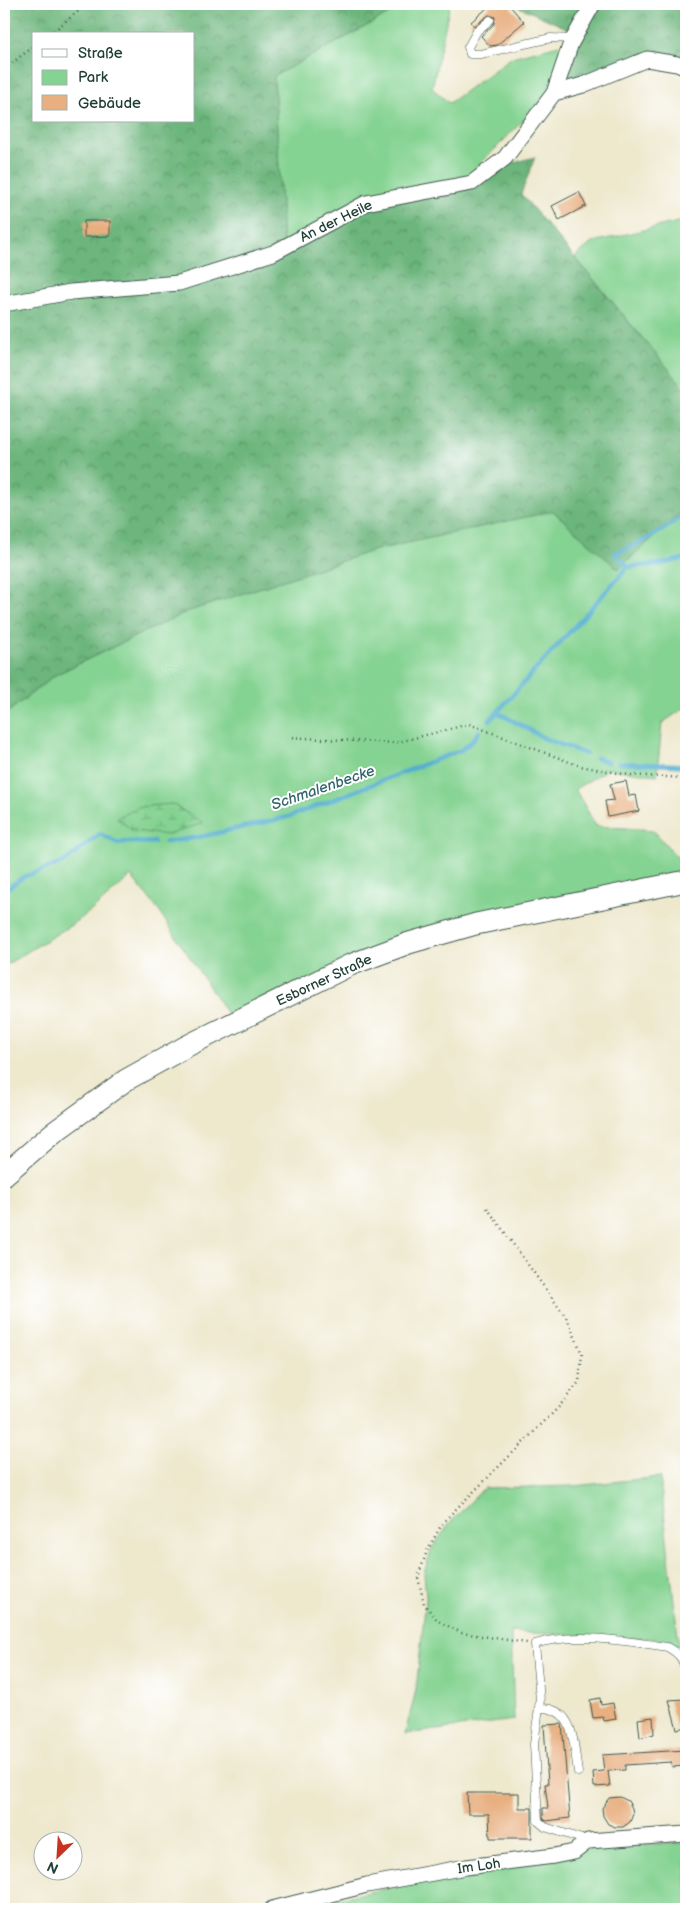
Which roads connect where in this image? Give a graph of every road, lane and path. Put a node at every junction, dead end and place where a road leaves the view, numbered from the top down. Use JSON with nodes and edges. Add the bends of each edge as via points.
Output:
{"nodes":[{"id":1,"x":87,"y":4,"type":"edge"},
{"id":2,"x":593,"y":4,"type":"edge"},
{"id":3,"x":490,"y":20,"type":"dead end"},
{"id":4,"x":52,"y":32,"type":"edge"},
{"id":5,"x":574,"y":39,"type":"junction"},
{"id":6,"x":32,"y":48,"type":"edge"},
{"id":7,"x":686,"y":68,"type":"edge"},
{"id":8,"x":4,"y":69,"type":"edge"},
{"id":9,"x":554,"y":93,"type":"junction"},
{"id":10,"x":4,"y":304,"type":"edge"},
{"id":11,"x":287,"y":737,"type":"dead end"},
{"id":12,"x":686,"y":778,"type":"edge"},
{"id":13,"x":686,"y":881,"type":"edge"},
{"id":14,"x":4,"y":1175,"type":"edge"},
{"id":15,"x":488,"y":1208,"type":"dead end"},
{"id":16,"x":535,"y":1644,"type":"junction"},
{"id":17,"x":686,"y":1672,"type":"edge"},
{"id":18,"x":539,"y":1708,"type":"junction"},
{"id":19,"x":578,"y":1772,"type":"dead end"},
{"id":20,"x":686,"y":1834,"type":"edge"},
{"id":21,"x":588,"y":1841,"type":"junction"},
{"id":22,"x":272,"y":1909,"type":"edge"}],
"edges":[{"from":1,"to":4,"type":"path"},
{"from":2,"to":5,"type":"street","name":"An der Heile"},
{"from":3,"to":5,"type":"lane","via":[[477,31],[468,47],[470,54],[551,38]]},
{"from":5,"to":9,"type":"street","name":"An der Heile"},
{"from":6,"to":8,"type":"path"},
{"from":7,"to":9,"type":"street","via":[[647,59]]},
{"from":9,"to":10,"type":"street","name":"An der Heile","via":[[505,158],[472,183],[366,203],[273,253],[179,282],[70,292]]},
{"from":11,"to":12,"type":"path","via":[[395,742],[469,724],[580,766],[629,775]]},
{"from":13,"to":14,"type":"main road","name":"Esborner Straße","via":[[476,924],[409,942],[350,965],[126,1080],[52,1133]]},
{"from":15,"to":16,"type":"path","via":[[568,1320],[582,1354],[579,1382],[558,1408],[443,1522],[427,1551],[418,1578],[424,1604],[438,1621],[462,1633]]},
{"from":16,"to":17,"type":"lane","via":[[573,1638],[668,1647],[684,1661]]},
{"from":16,"to":18,"type":"lane"},
{"from":18,"to":19,"type":"lane","via":[[555,1710],[569,1723]]},
{"from":18,"to":21,"type":"lane","via":[[534,1744],[538,1821],[545,1827]]},
{"from":20,"to":21,"type":"street","name":"Im Loh"},
{"from":21,"to":22,"type":"street","name":"Im Loh","via":[[574,1852],[367,1884]]}]}
